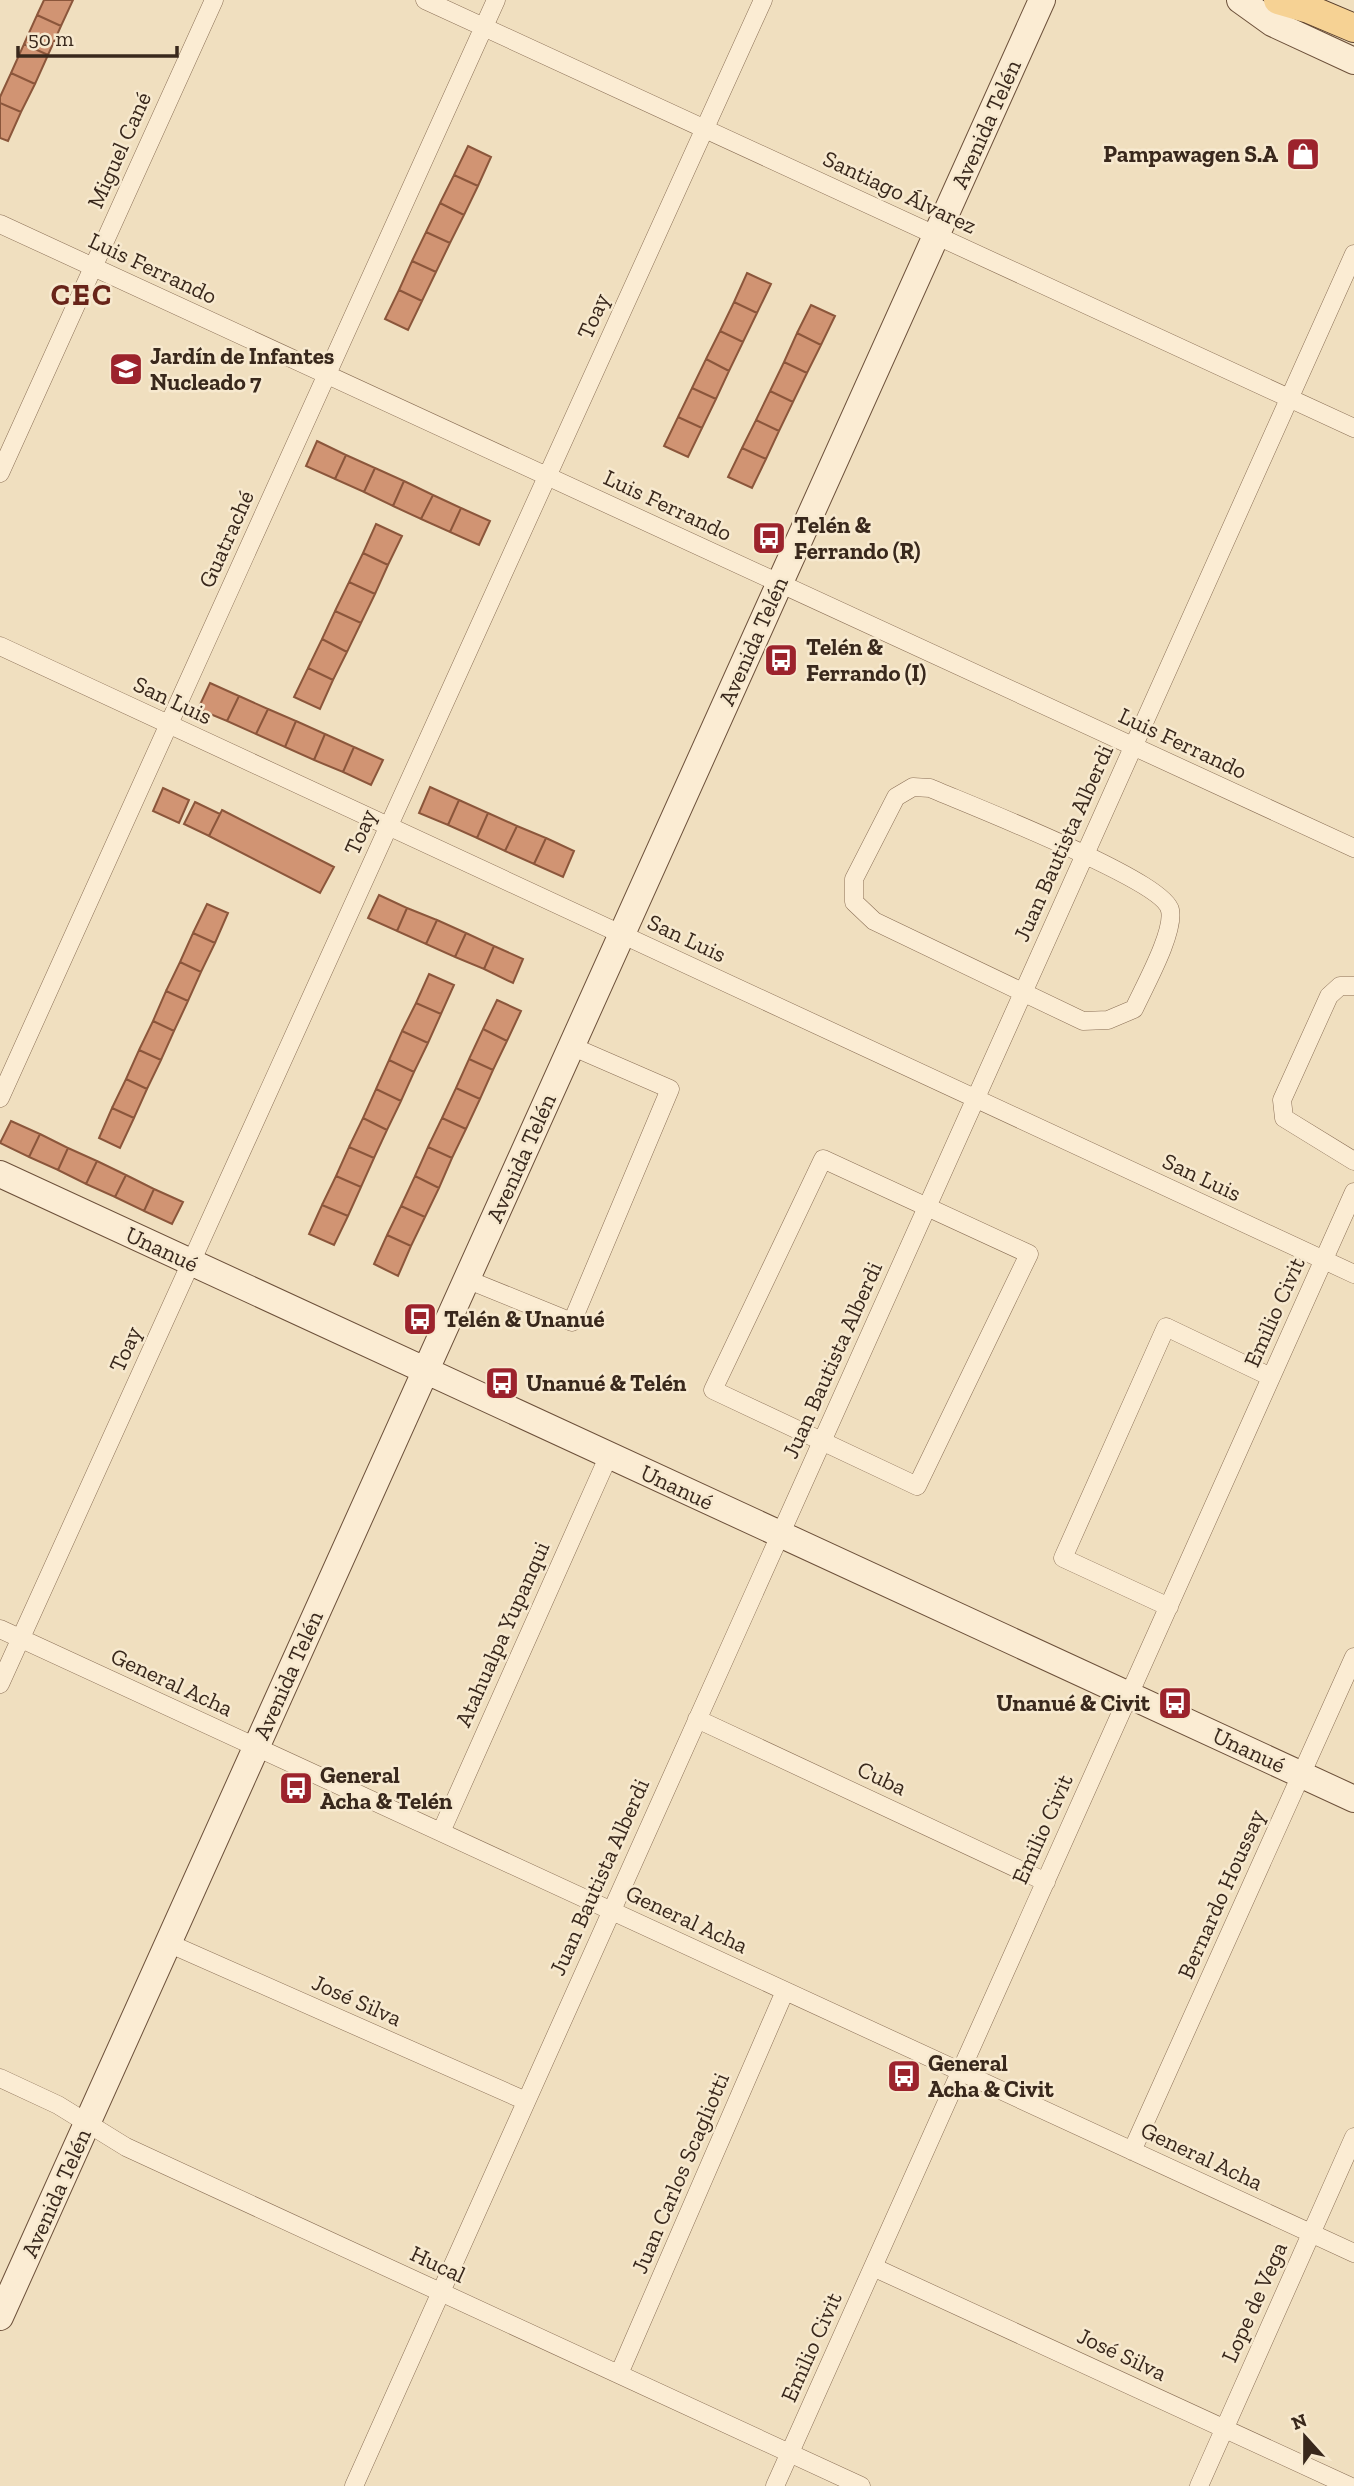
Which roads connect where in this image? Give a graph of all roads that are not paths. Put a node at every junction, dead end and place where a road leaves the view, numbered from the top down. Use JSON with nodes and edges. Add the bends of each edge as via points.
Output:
{"nodes":[{"id":1,"x":214,"y":0,"type":"edge"},
{"id":2,"x":425,"y":0,"type":"edge"},
{"id":3,"x":496,"y":0,"type":"edge"},
{"id":4,"x":763,"y":0,"type":"edge"},
{"id":5,"x":1042,"y":0,"type":"edge"},
{"id":6,"x":1240,"y":0,"type":"edge"},
{"id":7,"x":1278,"y":0,"type":"edge"},
{"id":8,"x":484,"y":27,"type":"junction"},
{"id":9,"x":1354,"y":28,"type":"edge"},
{"id":10,"x":1354,"y":61,"type":"edge"},
{"id":11,"x":705,"y":129,"type":"junction"},
{"id":12,"x":0,"y":224,"type":"edge"},
{"id":13,"x":936,"y":235,"type":"junction"},
{"id":14,"x":1354,"y":254,"type":"edge"},
{"id":15,"x":93,"y":267,"type":"junction"},
{"id":16,"x":327,"y":375,"type":"junction"},
{"id":17,"x":1289,"y":398,"type":"junction"},
{"id":18,"x":1354,"y":428,"type":"edge"},
{"id":19,"x":0,"y":473,"type":"edge"},
{"id":20,"x":547,"y":477,"type":"junction"},
{"id":21,"x":779,"y":583,"type":"junction"},
{"id":22,"x":0,"y":646,"type":"edge"},
{"id":23,"x":169,"y":725,"type":"junction"},
{"id":24,"x":1133,"y":747,"type":"junction"},
{"id":25,"x":389,"y":827,"type":"junction"},
{"id":26,"x":1354,"y":848,"type":"edge"},
{"id":27,"x":1085,"y":854,"type":"junction"},
{"id":28,"x":621,"y":934,"type":"junction"},
{"id":29,"x":1354,"y":986,"type":"edge"},
{"id":30,"x":1024,"y":991,"type":"junction"},
{"id":31,"x":571,"y":1045,"type":"junction"},
{"id":32,"x":0,"y":1098,"type":"edge"},
{"id":33,"x":976,"y":1099,"type":"junction"},
{"id":34,"x":1354,"y":1161,"type":"edge"},
{"id":35,"x":0,"y":1174,"type":"edge"},
{"id":36,"x":1354,"y":1192,"type":"edge"},
{"id":37,"x":927,"y":1207,"type":"junction"},
{"id":38,"x":1324,"y":1260,"type":"junction"},
{"id":39,"x":191,"y":1263,"type":"junction"},
{"id":40,"x":1354,"y":1274,"type":"edge"},
{"id":41,"x":467,"y":1279,"type":"junction"},
{"id":42,"x":425,"y":1371,"type":"junction"},
{"id":43,"x":1271,"y":1377,"type":"junction"},
{"id":44,"x":822,"y":1441,"type":"junction"},
{"id":45,"x":609,"y":1455,"type":"junction"},
{"id":46,"x":780,"y":1534,"type":"junction"},
{"id":47,"x":1169,"y":1607,"type":"junction"},
{"id":48,"x":0,"y":1629,"type":"edge"},
{"id":49,"x":21,"y":1639,"type":"junction"},
{"id":50,"x":1354,"y":1657,"type":"edge"},
{"id":51,"x":0,"y":1685,"type":"edge"},
{"id":52,"x":1129,"y":1695,"type":"junction"},
{"id":53,"x":697,"y":1719,"type":"junction"},
{"id":54,"x":256,"y":1747,"type":"junction"},
{"id":55,"x":1301,"y":1774,"type":"junction"},
{"id":56,"x":1354,"y":1799,"type":"edge"},
{"id":57,"x":441,"y":1832,"type":"junction"},
{"id":58,"x":1046,"y":1882,"type":"junction"},
{"id":59,"x":611,"y":1911,"type":"junction"},
{"id":60,"x":168,"y":1943,"type":"junction"},
{"id":61,"x":785,"y":1991,"type":"junction"},
{"id":62,"x":961,"y":2072,"type":"junction"},
{"id":63,"x":0,"y":2078,"type":"edge"},
{"id":64,"x":526,"y":2101,"type":"junction"},
{"id":65,"x":87,"y":2123,"type":"junction"},
{"id":66,"x":1354,"y":2137,"type":"edge"},
{"id":67,"x":1132,"y":2151,"type":"junction"},
{"id":68,"x":1311,"y":2234,"type":"junction"},
{"id":69,"x":1354,"y":2253,"type":"edge"},
{"id":70,"x":873,"y":2267,"type":"junction"},
{"id":71,"x":440,"y":2292,"type":"junction"},
{"id":72,"x":0,"y":2317,"type":"edge"},
{"id":73,"x":620,"y":2375,"type":"junction"},
{"id":74,"x":1224,"y":2428,"type":"junction"},
{"id":75,"x":790,"y":2453,"type":"junction"},
{"id":76,"x":354,"y":2486,"type":"edge"},
{"id":77,"x":775,"y":2486,"type":"edge"},
{"id":78,"x":861,"y":2486,"type":"edge"},
{"id":79,"x":1199,"y":2486,"type":"edge"},
{"id":80,"x":1349,"y":2486,"type":"edge"}],
"edges":[{"from":1,"to":15,"type":"street","name":"Miguel Cané"},
{"from":2,"to":8,"type":"street","name":"Santiago Álvarez"},
{"from":3,"to":8,"type":"street","name":"Guatraché"},
{"from":4,"to":11,"type":"street","name":"Toay"},
{"from":5,"to":13,"type":"main road","name":"Avenida Telén"},
{"from":6,"to":10,"type":"main road","via":[[1272,23]]},
{"from":7,"to":9,"type":"main road"},
{"from":8,"to":11,"type":"street","name":"Santiago Álvarez"},
{"from":8,"to":16,"type":"street","name":"Guatraché"},
{"from":11,"to":13,"type":"street","name":"Santiago Álvarez"},
{"from":11,"to":20,"type":"street","name":"Toay"},
{"from":12,"to":15,"type":"street","name":"Luis Ferrando"},
{"from":13,"to":17,"type":"street","name":"Santiago Álvarez"},
{"from":13,"to":21,"type":"main road","name":"Avenida Telén"},
{"from":14,"to":17,"type":"street","name":"Juan Bautista Alberdi"},
{"from":15,"to":16,"type":"street","name":"Luis Ferrando"},
{"from":15,"to":19,"type":"street","name":"Miguel Cané"},
{"from":16,"to":20,"type":"street","name":"Luis Ferrando"},
{"from":16,"to":23,"type":"street","name":"Guatraché"},
{"from":17,"to":18,"type":"street","name":"Santiago Álvarez"},
{"from":17,"to":24,"type":"street","name":"Juan Bautista Alberdi"},
{"from":20,"to":21,"type":"street","name":"Luis Ferrando"},
{"from":20,"to":25,"type":"street","name":"Toay"},
{"from":21,"to":24,"type":"street","name":"Luis Ferrando"},
{"from":21,"to":28,"type":"main road","name":"Avenida Telén"},
{"from":22,"to":23,"type":"street","name":"San Luis"},
{"from":23,"to":25,"type":"street","name":"San Luis"},
{"from":23,"to":32,"type":"street","name":"Guatraché"},
{"from":24,"to":26,"type":"street","name":"Luis Ferrando"},
{"from":24,"to":27,"type":"street","name":"Juan Bautista Alberdi"},
{"from":25,"to":28,"type":"street","name":"San Luis"},
{"from":25,"to":39,"type":"street","name":"Toay"},
{"from":27,"to":30,"type":"street","name":"Juan Bautista Alberdi"},
{"from":27,"to":30,"type":"street","via":[[1160,896],[1170,908],[1171,928],[1134,1009],[1108,1020],[1083,1021]]},
{"from":27,"to":30,"type":"street","via":[[930,788],[913,788],[896,797],[854,879],[854,902],[874,921]]},
{"from":28,"to":31,"type":"main road","name":"Avenida Telén"},
{"from":28,"to":33,"type":"street","name":"San Luis"},
{"from":29,"to":34,"type":"street","via":[[1340,986],[1329,996],[1282,1100],[1284,1118]]},
{"from":30,"to":33,"type":"street","name":"Juan Bautista Alberdi"},
{"from":31,"to":41,"type":"main road","name":"Avenida Telén"},
{"from":31,"to":41,"type":"street","via":[[670,1089],[572,1322]]},
{"from":33,"to":37,"type":"street","name":"Juan Bautista Alberdi"},
{"from":33,"to":38,"type":"street","name":"San Luis"},
{"from":35,"to":39,"type":"main road","name":"Unanué"},
{"from":36,"to":38,"type":"street","name":"Emilio Civit"},
{"from":37,"to":44,"type":"street","name":"Juan Bautista Alberdi"},
{"from":37,"to":44,"type":"street","via":[[1029,1254],[917,1486]]},
{"from":37,"to":44,"type":"street","via":[[823,1159],[713,1391]]},
{"from":38,"to":40,"type":"street","name":"San Luis"},
{"from":38,"to":43,"type":"street","name":"Emilio Civit"},
{"from":39,"to":42,"type":"main road","name":"Unanué"},
{"from":39,"to":49,"type":"street","name":"Toay"},
{"from":41,"to":42,"type":"main road","name":"Avenida Telén"},
{"from":42,"to":45,"type":"main road","name":"Unanué"},
{"from":42,"to":54,"type":"main road","name":"Avenida Telén"},
{"from":43,"to":47,"type":"street","name":"Emilio Civit"},
{"from":43,"to":47,"type":"street","via":[[1166,1327],[1090,1497],[1063,1558]]},
{"from":44,"to":46,"type":"street","name":"Juan Bautista Alberdi"},
{"from":45,"to":46,"type":"main road","name":"Unanué"},
{"from":45,"to":57,"type":"street","name":"Atahualpa Yupanqui"},
{"from":46,"to":52,"type":"main road","name":"Unanué"},
{"from":46,"to":53,"type":"street","name":"Juan Bautista Alberdi"},
{"from":47,"to":52,"type":"street","name":"Emilio Civit"},
{"from":48,"to":49,"type":"street","name":"General Acha"},
{"from":49,"to":51,"type":"street","name":"Toay"},
{"from":49,"to":54,"type":"street","name":"General Acha"},
{"from":50,"to":55,"type":"street","name":"Bernardo Houssay"},
{"from":52,"to":55,"type":"main road","name":"Unanué"},
{"from":52,"to":58,"type":"street","name":"Emilio Civit"},
{"from":53,"to":58,"type":"street","name":"Cuba"},
{"from":53,"to":59,"type":"street","name":"Juan Bautista Alberdi"},
{"from":54,"to":57,"type":"street","name":"General Acha"},
{"from":54,"to":60,"type":"main road","name":"Avenida Telén"},
{"from":55,"to":56,"type":"main road","name":"Unanué"},
{"from":55,"to":67,"type":"street","name":"Bernardo Houssay"},
{"from":57,"to":59,"type":"street","name":"General Acha"},
{"from":58,"to":62,"type":"street","name":"Emilio Civit"},
{"from":59,"to":61,"type":"street","name":"General Acha"},
{"from":59,"to":64,"type":"street","name":"Juan Bautista Alberdi"},
{"from":60,"to":64,"type":"street","name":"José Silva"},
{"from":60,"to":65,"type":"main road","name":"Avenida Telén"},
{"from":61,"to":62,"type":"street","name":"General Acha"},
{"from":61,"to":73,"type":"street","name":"Juan Carlos Scagliotti"},
{"from":62,"to":67,"type":"street","name":"General Acha"},
{"from":62,"to":70,"type":"street","name":"Emilio Civit"},
{"from":63,"to":65,"type":"street","name":"Hucal"},
{"from":64,"to":71,"type":"street","name":"Juan Bautista Alberdi"},
{"from":65,"to":71,"type":"street","name":"Hucal","via":[[126,2147]]},
{"from":65,"to":72,"type":"main road","name":"Avenida Telén"},
{"from":66,"to":68,"type":"street","name":"Lope de Vega"},
{"from":67,"to":68,"type":"street","name":"General Acha"},
{"from":68,"to":69,"type":"street","name":"General Acha"},
{"from":68,"to":74,"type":"street","name":"Lope de Vega"},
{"from":70,"to":74,"type":"street","name":"José Silva"},
{"from":70,"to":75,"type":"street","name":"Emilio Civit"},
{"from":71,"to":73,"type":"street","name":"Hucal"},
{"from":71,"to":76,"type":"street","name":"Juan Bautista Alberdi"},
{"from":73,"to":75,"type":"street","name":"Hucal"},
{"from":74,"to":79,"type":"street","name":"Lope de Vega"},
{"from":74,"to":80,"type":"street","name":"José Silva"},
{"from":75,"to":77,"type":"street","name":"Emilio Civit"},
{"from":75,"to":78,"type":"street","name":"Hucal"}]}
